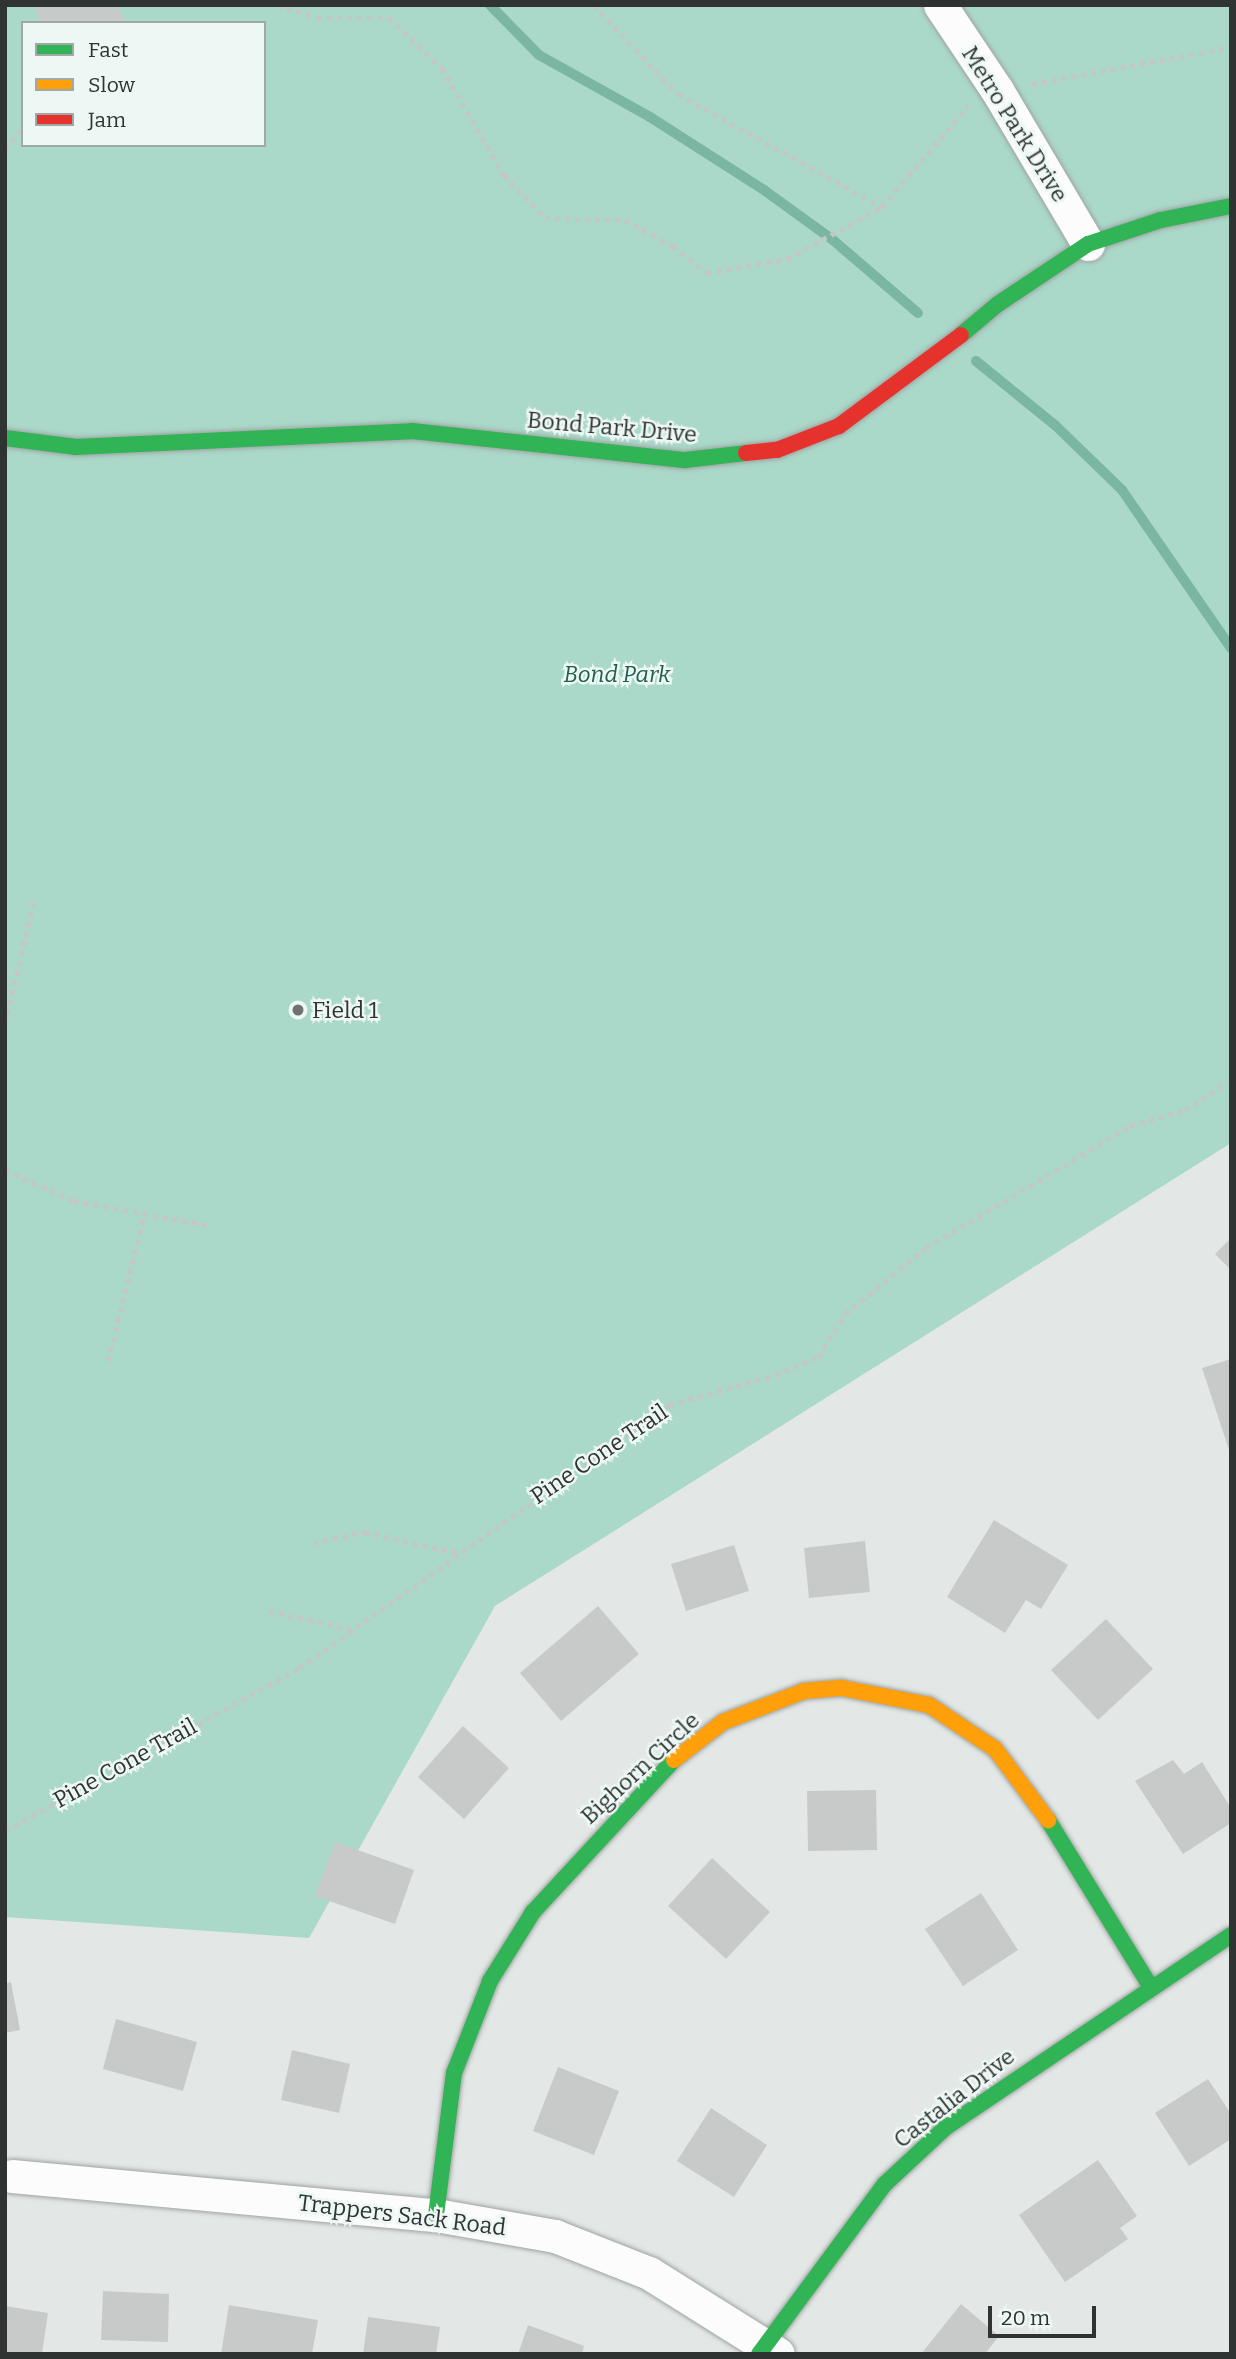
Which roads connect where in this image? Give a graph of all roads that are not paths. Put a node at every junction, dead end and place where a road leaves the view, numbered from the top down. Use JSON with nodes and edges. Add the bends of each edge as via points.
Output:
{"nodes":[{"id":1,"x":940,"y":5,"type":"edge"},
{"id":2,"x":1231,"y":206,"type":"edge"},
{"id":3,"x":1088,"y":244,"type":"junction"},
{"id":4,"x":5,"y":438,"type":"edge"},
{"id":5,"x":1231,"y":1935,"type":"edge"},
{"id":6,"x":1150,"y":1986,"type":"junction"},
{"id":7,"x":12,"y":2176,"type":"dead end"},
{"id":8,"x":436,"y":2215,"type":"junction"},
{"id":9,"x":767,"y":2350,"type":"edge"}],
"edges":[{"from":1,"to":3,"type":"street","name":"Metro Park Drive","via":[[997,90]]},
{"from":2,"to":3,"type":"street","name":"Bond Park Drive","via":[[1161,220]]},
{"from":3,"to":4,"type":"street","name":"Bond Park Drive","via":[[998,304],[917,372],[839,426],[777,450],[685,460],[412,431],[122,446]]},
{"from":5,"to":6,"type":"street","name":"Castalia Drive"},
{"from":6,"to":8,"type":"street","name":"Bighorn Circle","via":[[1035,1799],[995,1749],[929,1705],[842,1688],[793,1695],[723,1721],[675,1759],[573,1864],[518,1934],[489,1981],[454,2073]]},
{"from":6,"to":9,"type":"street","name":"Castalia Drive","via":[[945,2128],[885,2184]]},
{"from":7,"to":8,"type":"street","name":"Trappers Sack Road"},
{"from":8,"to":9,"type":"street","name":"Trappers Sack Road","via":[[555,2236],[598,2251],[649,2273]]}]}
